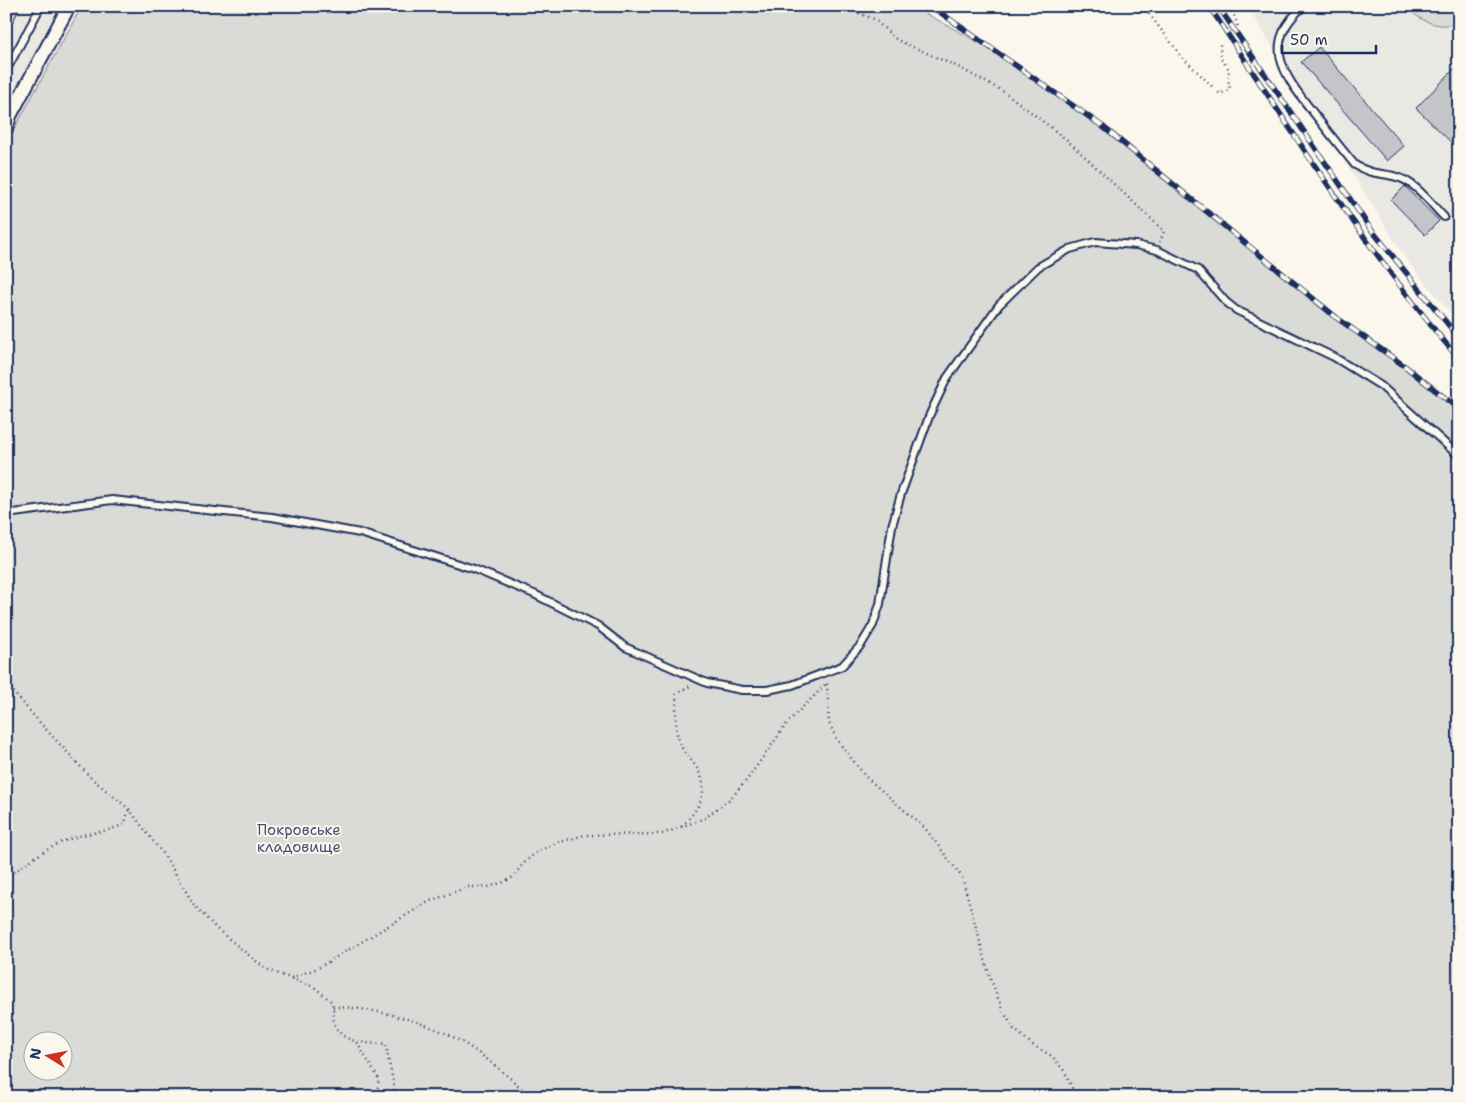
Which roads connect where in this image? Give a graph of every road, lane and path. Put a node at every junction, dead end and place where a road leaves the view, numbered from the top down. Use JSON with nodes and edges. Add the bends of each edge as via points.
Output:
{"nodes":[{"id":1,"x":41,"y":6,"type":"edge"},
{"id":2,"x":69,"y":6,"type":"edge"},
{"id":3,"x":840,"y":6,"type":"edge"},
{"id":4,"x":1149,"y":6,"type":"edge"},
{"id":5,"x":1231,"y":6,"type":"edge"},
{"id":6,"x":1304,"y":6,"type":"edge"},
{"id":7,"x":1144,"y":7,"type":"edge"},
{"id":8,"x":1238,"y":27,"type":"dead end"},
{"id":9,"x":1220,"y":44,"type":"dead end"},
{"id":10,"x":6,"y":70,"type":"edge"},
{"id":11,"x":6,"y":129,"type":"edge"},
{"id":12,"x":1444,"y":217,"type":"dead end"},
{"id":13,"x":1158,"y":250,"type":"junction"},
{"id":14,"x":1459,"y":456,"type":"edge"},
{"id":15,"x":6,"y":514,"type":"edge"},
{"id":16,"x":842,"y":666,"type":"junction"},
{"id":17,"x":6,"y":673,"type":"edge"},
{"id":18,"x":706,"y":683,"type":"junction"},
{"id":19,"x":827,"y":683,"type":"junction"},
{"id":20,"x":129,"y":809,"type":"junction"},
{"id":21,"x":681,"y":827,"type":"junction"},
{"id":22,"x":6,"y":878,"type":"edge"},
{"id":23,"x":291,"y":978,"type":"junction"},
{"id":24,"x":333,"y":1007,"type":"junction"},
{"id":25,"x":357,"y":1043,"type":"junction"},
{"id":26,"x":376,"y":1097,"type":"edge"},
{"id":27,"x":396,"y":1097,"type":"edge"},
{"id":28,"x":531,"y":1097,"type":"edge"},
{"id":29,"x":1076,"y":1097,"type":"edge"}],
"edges":[{"from":1,"to":10,"type":"lane"},
{"from":2,"to":11,"type":"street"},
{"from":3,"to":13,"type":"path","via":[[874,19],[897,40],[1006,93],[1067,140],[1164,232]]},
{"from":4,"to":7,"type":"path"},
{"from":5,"to":8,"type":"path"},
{"from":6,"to":12,"type":"lane","via":[[1286,24],[1281,35],[1280,55],[1288,80],[1354,165],[1368,173],[1409,182]]},
{"from":7,"to":9,"type":"path","via":[[1182,57],[1220,94],[1230,89],[1229,69],[1220,59]]},
{"from":13,"to":14,"type":"lane","via":[[1198,270],[1236,310],[1334,357],[1382,386]]},
{"from":13,"to":16,"type":"lane","via":[[1095,242],[1070,249],[1038,267],[988,319],[947,378],[930,414],[897,510],[880,604],[873,625]]},
{"from":15,"to":18,"type":"lane","via":[[112,500],[272,517],[360,533],[474,569],[534,594],[598,626],[625,647]]},
{"from":16,"to":18,"type":"lane","via":[[792,685],[768,690],[742,690]]},
{"from":16,"to":19,"type":"path"},
{"from":17,"to":20,"type":"path","via":[[14,693],[41,724],[91,778]]},
{"from":18,"to":21,"type":"path","via":[[676,694],[679,742],[701,774],[703,791],[697,811]]},
{"from":19,"to":21,"type":"path","via":[[788,722],[731,798],[705,818]]},
{"from":19,"to":29,"type":"path","via":[[829,723],[837,740],[866,777],[926,828],[954,865],[962,877],[1002,1009],[1014,1029],[1052,1056],[1066,1072]]},
{"from":20,"to":22,"type":"path","via":[[125,823],[111,831],[62,842]]},
{"from":20,"to":23,"type":"path","via":[[200,911],[218,930],[266,970]]},
{"from":21,"to":23,"type":"path","via":[[662,834],[585,835],[556,843],[534,854],[504,882],[488,887],[468,887],[430,901],[318,968]]},
{"from":23,"to":24,"type":"path","via":[[314,987],[332,1002]]},
{"from":24,"to":25,"type":"path","via":[[334,1022],[339,1030]]},
{"from":24,"to":28,"type":"path","via":[[352,1007],[406,1020],[455,1038]]},
{"from":25,"to":26,"type":"path","via":[[379,1078]]},
{"from":25,"to":27,"type":"path","via":[[386,1044]]}]}
